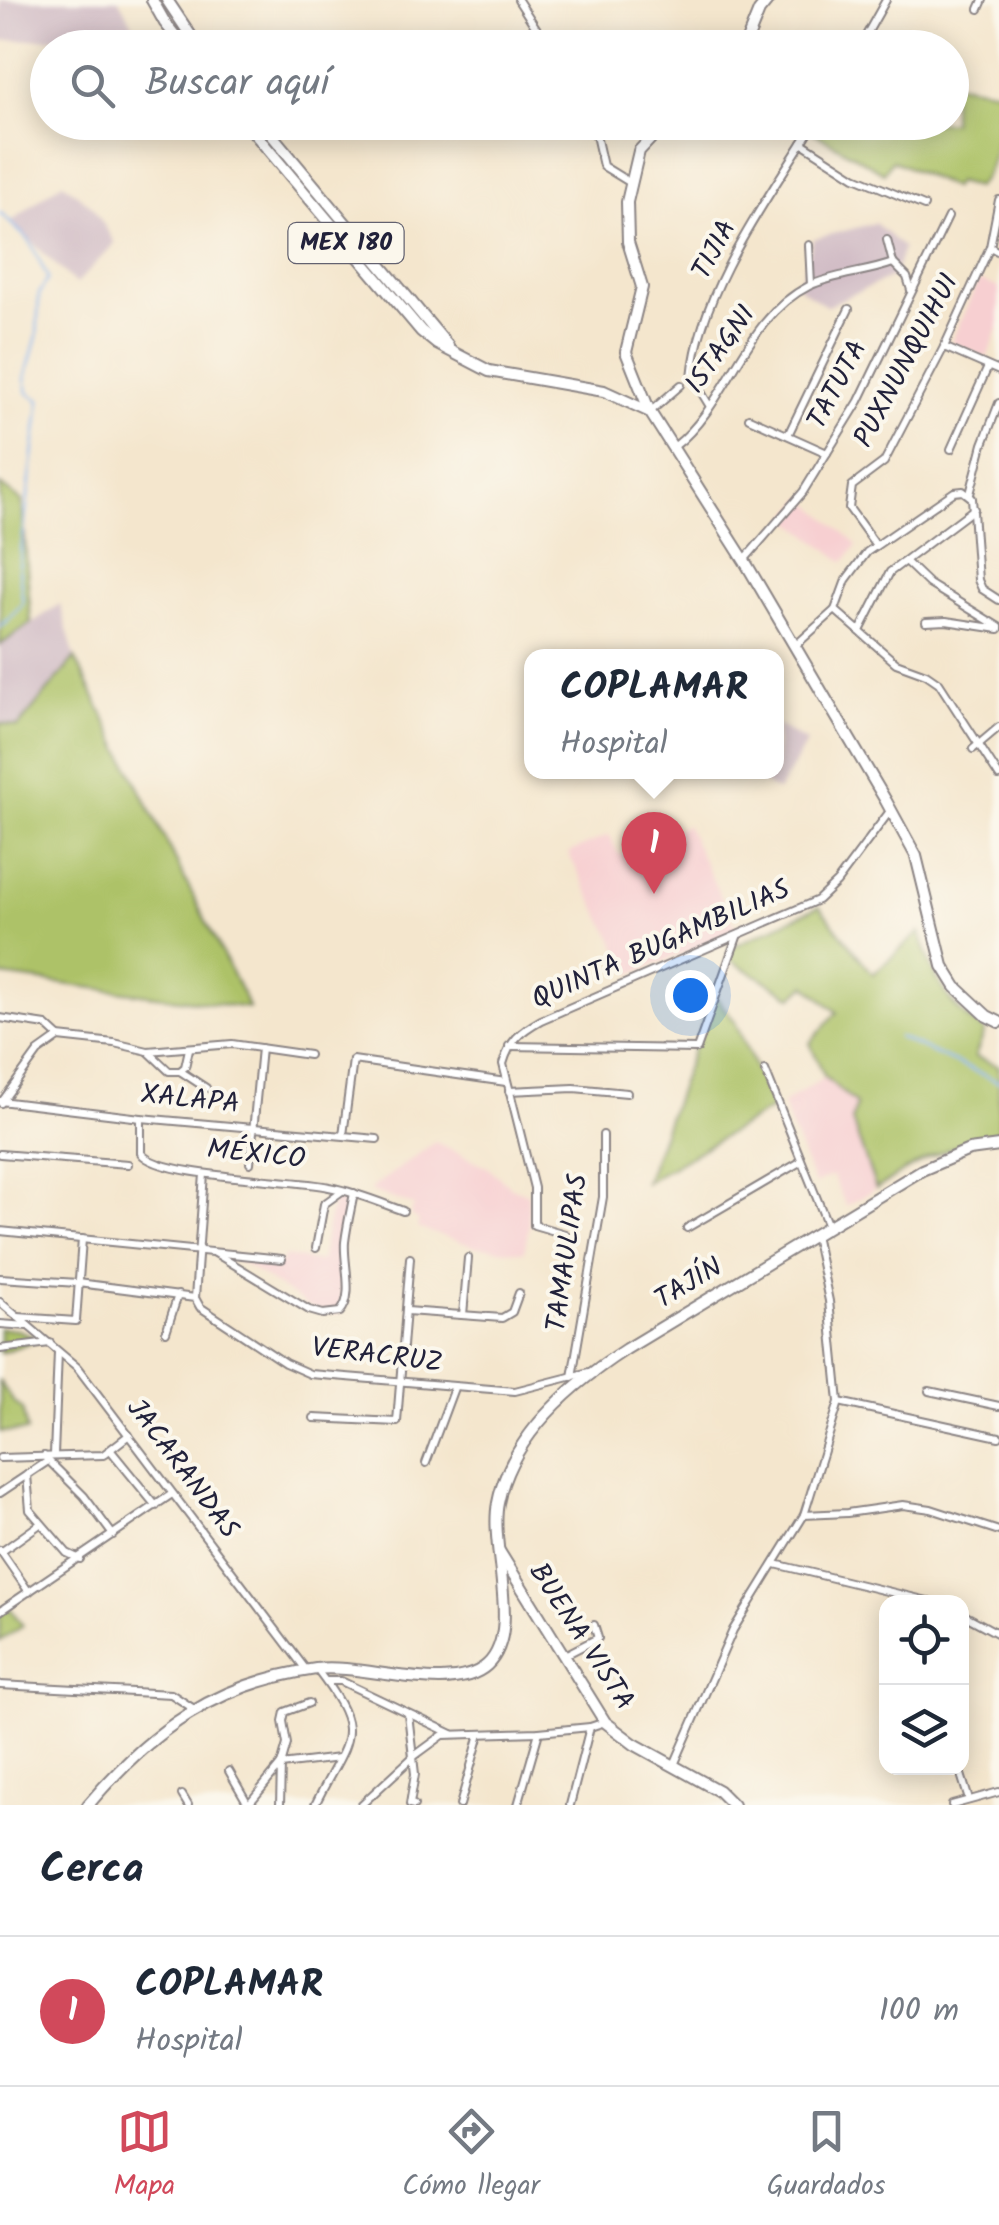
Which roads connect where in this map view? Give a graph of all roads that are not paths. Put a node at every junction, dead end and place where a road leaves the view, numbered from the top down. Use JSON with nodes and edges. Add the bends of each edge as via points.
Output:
{"nodes":[{"id":1,"x":152,"y":0,"type":"edge"},
{"id":2,"x":167,"y":0,"type":"edge"},
{"id":3,"x":518,"y":0,"type":"edge"},
{"id":4,"x":768,"y":0,"type":"edge"},
{"id":5,"x":886,"y":0,"type":"edge"},
{"id":6,"x":983,"y":0,"type":"edge"},
{"id":7,"x":979,"y":9,"type":"dead end"},
{"id":8,"x":170,"y":30,"type":"edge"},
{"id":9,"x":187,"y":30,"type":"edge"},
{"id":10,"x":538,"y":30,"type":"edge"},
{"id":11,"x":751,"y":30,"type":"edge"},
{"id":12,"x":869,"y":30,"type":"edge"},
{"id":13,"x":264,"y":140,"type":"edge"},
{"id":14,"x":272,"y":140,"type":"edge"},
{"id":15,"x":597,"y":140,"type":"edge"},
{"id":16,"x":649,"y":140,"type":"edge"},
{"id":17,"x":804,"y":140,"type":"edge"},
{"id":18,"x":802,"y":143,"type":"junction"},
{"id":19,"x":283,"y":159,"type":"junction"},
{"id":20,"x":630,"y":182,"type":"junction"},
{"id":21,"x":999,"y":200,"type":"edge"},
{"id":22,"x":924,"y":206,"type":"dead end"},
{"id":23,"x":948,"y":217,"type":"dead end"},
{"id":24,"x":887,"y":240,"type":"dead end"},
{"id":25,"x":991,"y":244,"type":"junction"},
{"id":26,"x":810,"y":245,"type":"dead end"},
{"id":27,"x":999,"y":252,"type":"edge"},
{"id":28,"x":892,"y":264,"type":"junction"},
{"id":29,"x":812,"y":285,"type":"junction"},
{"id":30,"x":912,"y":292,"type":"junction"},
{"id":31,"x":849,"y":309,"type":"dead end"},
{"id":32,"x":944,"y":348,"type":"junction"},
{"id":33,"x":988,"y":367,"type":"junction"},
{"id":34,"x":999,"y":371,"type":"edge"},
{"id":35,"x":681,"y":385,"type":"dead end"},
{"id":36,"x":999,"y":402,"type":"edge"},
{"id":37,"x":710,"y":405,"type":"junction"},
{"id":38,"x":650,"y":412,"type":"junction"},
{"id":39,"x":749,"y":418,"type":"dead end"},
{"id":40,"x":788,"y":435,"type":"junction"},
{"id":41,"x":675,"y":446,"type":"junction"},
{"id":42,"x":951,"y":449,"type":"dead end"},
{"id":43,"x":827,"y":453,"type":"junction"},
{"id":44,"x":970,"y":494,"type":"junction"},
{"id":45,"x":974,"y":510,"type":"junction"},
{"id":46,"x":875,"y":544,"type":"junction"},
{"id":47,"x":744,"y":560,"type":"junction"},
{"id":48,"x":905,"y":561,"type":"junction"},
{"id":49,"x":999,"y":600,"type":"edge"},
{"id":50,"x":835,"y":610,"type":"junction"},
{"id":51,"x":926,"y":622,"type":"dead end"},
{"id":52,"x":999,"y":628,"type":"edge"},
{"id":53,"x":860,"y":631,"type":"junction"},
{"id":54,"x":795,"y":646,"type":"junction"},
{"id":55,"x":999,"y":727,"type":"edge"},
{"id":56,"x":976,"y":746,"type":"junction"},
{"id":57,"x":999,"y":776,"type":"edge"},
{"id":58,"x":891,"y":810,"type":"junction"},
{"id":59,"x":737,"y":937,"type":"junction"},
{"id":60,"x":0,"y":1018,"type":"edge"},
{"id":61,"x":999,"y":1022,"type":"edge"},
{"id":62,"x":59,"y":1038,"type":"junction"},
{"id":63,"x":508,"y":1046,"type":"junction"},
{"id":64,"x":261,"y":1048,"type":"junction"},
{"id":65,"x":189,"y":1049,"type":"junction"},
{"id":66,"x":148,"y":1052,"type":"junction"},
{"id":67,"x":309,"y":1055,"type":"dead end"},
{"id":68,"x":765,"y":1070,"type":"dead end"},
{"id":69,"x":180,"y":1071,"type":"junction"},
{"id":70,"x":506,"y":1082,"type":"junction"},
{"id":71,"x":206,"y":1088,"type":"dead end"},
{"id":72,"x":508,"y":1092,"type":"junction"},
{"id":73,"x":627,"y":1093,"type":"dead end"},
{"id":74,"x":1,"y":1102,"type":"edge"},
{"id":75,"x":141,"y":1118,"type":"junction"},
{"id":76,"x":254,"y":1130,"type":"junction"},
{"id":77,"x":603,"y":1135,"type":"dead end"},
{"id":78,"x":343,"y":1136,"type":"junction"},
{"id":79,"x":377,"y":1139,"type":"dead end"},
{"id":80,"x":999,"y":1146,"type":"edge"},
{"id":81,"x":0,"y":1154,"type":"edge"},
{"id":82,"x":800,"y":1162,"type":"junction"},
{"id":83,"x":250,"y":1163,"type":"dead end"},
{"id":84,"x":128,"y":1164,"type":"dead end"},
{"id":85,"x":204,"y":1174,"type":"junction"},
{"id":86,"x":344,"y":1190,"type":"junction"},
{"id":87,"x":354,"y":1194,"type":"junction"},
{"id":88,"x":403,"y":1211,"type":"dead end"},
{"id":89,"x":828,"y":1227,"type":"junction"},
{"id":90,"x":688,"y":1228,"type":"dead end"},
{"id":91,"x":0,"y":1231,"type":"edge"},
{"id":92,"x":565,"y":1234,"type":"dead end"},
{"id":93,"x":815,"y":1235,"type":"junction"},
{"id":94,"x":82,"y":1239,"type":"junction"},
{"id":95,"x":316,"y":1248,"type":"dead end"},
{"id":96,"x":199,"y":1251,"type":"junction"},
{"id":97,"x":214,"y":1253,"type":"junction"},
{"id":98,"x":410,"y":1258,"type":"dead end"},
{"id":99,"x":468,"y":1258,"type":"dead end"},
{"id":100,"x":282,"y":1259,"type":"dead end"},
{"id":101,"x":0,"y":1278,"type":"edge"},
{"id":102,"x":78,"y":1282,"type":"junction"},
{"id":103,"x":519,"y":1293,"type":"dead end"},
{"id":104,"x":178,"y":1295,"type":"junction"},
{"id":105,"x":195,"y":1298,"type":"junction"},
{"id":106,"x":2,"y":1305,"type":"edge"},
{"id":107,"x":407,"y":1311,"type":"junction"},
{"id":108,"x":462,"y":1315,"type":"junction"},
{"id":109,"x":16,"y":1317,"type":"junction"},
{"id":110,"x":0,"y":1324,"type":"edge"},
{"id":111,"x":28,"y":1326,"type":"junction"},
{"id":112,"x":166,"y":1332,"type":"dead end"},
{"id":113,"x":50,"y":1343,"type":"junction"},
{"id":114,"x":0,"y":1349,"type":"edge"},
{"id":115,"x":58,"y":1350,"type":"junction"},
{"id":116,"x":590,"y":1372,"type":"junction"},
{"id":117,"x":572,"y":1377,"type":"junction"},
{"id":118,"x":400,"y":1383,"type":"junction"},
{"id":119,"x":454,"y":1388,"type":"junction"},
{"id":120,"x":929,"y":1391,"type":"dead end"},
{"id":121,"x":839,"y":1402,"type":"junction"},
{"id":122,"x":999,"y":1406,"type":"edge"},
{"id":123,"x":314,"y":1418,"type":"dead end"},
{"id":124,"x":128,"y":1435,"type":"junction"},
{"id":125,"x":999,"y":1437,"type":"edge"},
{"id":126,"x":112,"y":1452,"type":"junction"},
{"id":127,"x":48,"y":1457,"type":"junction"},
{"id":128,"x":0,"y":1458,"type":"edge"},
{"id":129,"x":426,"y":1463,"type":"dead end"},
{"id":130,"x":27,"y":1474,"type":"junction"},
{"id":131,"x":0,"y":1493,"type":"edge"},
{"id":132,"x":172,"y":1494,"type":"junction"},
{"id":133,"x":156,"y":1506,"type":"junction"},
{"id":134,"x":804,"y":1515,"type":"junction"},
{"id":135,"x":40,"y":1524,"type":"junction"},
{"id":136,"x":999,"y":1531,"type":"edge"},
{"id":137,"x":114,"y":1535,"type":"junction"},
{"id":138,"x":499,"y":1550,"type":"junction"},
{"id":139,"x":0,"y":1552,"type":"edge"},
{"id":140,"x":80,"y":1559,"type":"junction"},
{"id":141,"x":775,"y":1564,"type":"junction"},
{"id":142,"x":29,"y":1592,"type":"junction"},
{"id":143,"x":890,"y":1595,"type":"edge"},
{"id":144,"x":0,"y":1611,"type":"edge"},
{"id":145,"x":969,"y":1618,"type":"edge"},
{"id":146,"x":594,"y":1625,"type":"dead end"},
{"id":147,"x":999,"y":1634,"type":"edge"},
{"id":148,"x":565,"y":1655,"type":"junction"},
{"id":149,"x":312,"y":1670,"type":"junction"},
{"id":150,"x":326,"y":1682,"type":"junction"},
{"id":151,"x":0,"y":1686,"type":"edge"},
{"id":152,"x":309,"y":1703,"type":"dead end"},
{"id":153,"x":194,"y":1709,"type":"junction"},
{"id":154,"x":408,"y":1713,"type":"junction"},
{"id":155,"x":606,"y":1722,"type":"junction"},
{"id":156,"x":590,"y":1727,"type":"junction"},
{"id":157,"x":540,"y":1732,"type":"junction"},
{"id":158,"x":480,"y":1733,"type":"junction"},
{"id":159,"x":452,"y":1734,"type":"junction"},
{"id":160,"x":413,"y":1756,"type":"junction"},
{"id":161,"x":339,"y":1758,"type":"junction"},
{"id":162,"x":281,"y":1765,"type":"junction"},
{"id":163,"x":674,"y":1765,"type":"junction"},
{"id":164,"x":230,"y":1771,"type":"dead end"},
{"id":165,"x":961,"y":1775,"type":"edge"},
{"id":166,"x":999,"y":1792,"type":"edge"},
{"id":167,"x":182,"y":1795,"type":"dead end"},
{"id":168,"x":969,"y":1800,"type":"junction"},
{"id":169,"x":248,"y":1804,"type":"edge"},
{"id":170,"x":88,"y":1805,"type":"edge"},
{"id":171,"x":188,"y":1805,"type":"edge"},
{"id":172,"x":280,"y":1805,"type":"edge"},
{"id":173,"x":315,"y":1805,"type":"edge"},
{"id":174,"x":361,"y":1805,"type":"edge"},
{"id":175,"x":412,"y":1805,"type":"edge"},
{"id":176,"x":460,"y":1805,"type":"edge"},
{"id":177,"x":518,"y":1805,"type":"edge"},
{"id":178,"x":570,"y":1805,"type":"edge"},
{"id":179,"x":733,"y":1805,"type":"edge"},
{"id":180,"x":952,"y":1805,"type":"edge"}],
"edges":[{"from":1,"to":8,"type":"main road"},
{"from":2,"to":9,"type":"main road"},
{"from":3,"to":10,"type":"street"},
{"from":4,"to":11,"type":"main road"},
{"from":5,"to":12,"type":"street"},
{"from":6,"to":7,"type":"street"},
{"from":13,"to":19,"type":"main road","number":"MEX 180"},
{"from":14,"to":19,"type":"main road","number":"MEX 180"},
{"from":15,"to":20,"type":"street","via":[[603,166]]},
{"from":16,"to":20,"type":"main road"},
{"from":17,"to":18,"type":"street","name":"TIJIA"},
{"from":18,"to":22,"type":"street","via":[[855,177]]},
{"from":18,"to":37,"type":"street","name":"TIJIA","via":[[726,271],[702,328],[692,377]]},
{"from":19,"to":38,"type":"main road","number":"MEX 180","via":[[420,331],[489,371],[604,391]]},
{"from":20,"to":38,"type":"main road","via":[[628,242],[642,287],[626,352]]},
{"from":21,"to":25,"type":"street","name":"PUXNUNQUIHUI"},
{"from":23,"to":30,"type":"street","name":"TATUTA"},
{"from":24,"to":28,"type":"street"},
{"from":25,"to":27,"type":"street"},
{"from":25,"to":32,"type":"street","name":"PUXNUNQUIHUI"},
{"from":26,"to":29,"type":"street"},
{"from":28,"to":29,"type":"street","name":"ISTAGNI"},
{"from":28,"to":30,"type":"street"},
{"from":29,"to":37,"type":"street","name":"ISTAGNI","via":[[776,311]]},
{"from":30,"to":43,"type":"street","name":"TATUTA"},
{"from":31,"to":40,"type":"street"},
{"from":32,"to":33,"type":"street"},
{"from":32,"to":46,"type":"street","name":"PUXNUNQUIHUI","via":[[884,462],[852,486],[849,508]]},
{"from":33,"to":34,"type":"street"},
{"from":33,"to":42,"type":"street"},
{"from":35,"to":38,"type":"street"},
{"from":36,"to":44,"type":"street"},
{"from":37,"to":41,"type":"street","name":"ISTAGNI"},
{"from":38,"to":41,"type":"main road","number":"MEX 180"},
{"from":39,"to":40,"type":"street"},
{"from":40,"to":43,"type":"street"},
{"from":41,"to":47,"type":"main road","number":"MEX 180"},
{"from":43,"to":47,"type":"street","name":"TATUTA","via":[[786,516]]},
{"from":44,"to":45,"type":"street"},
{"from":44,"to":46,"type":"street","via":[[954,492]]},
{"from":45,"to":48,"type":"street"},
{"from":45,"to":49,"type":"street","via":[[978,580]]},
{"from":46,"to":50,"type":"street","via":[[846,580]]},
{"from":47,"to":54,"type":"main road","number":"MEX 180"},
{"from":48,"to":52,"type":"street"},
{"from":48,"to":53,"type":"street","via":[[890,572]]},
{"from":50,"to":53,"type":"street"},
{"from":50,"to":54,"type":"street"},
{"from":51,"to":52,"type":"street"},
{"from":53,"to":56,"type":"street","via":[[896,663],[939,683]]},
{"from":54,"to":58,"type":"main road","number":"MEX 180"},
{"from":55,"to":56,"type":"street"},
{"from":56,"to":57,"type":"street"},
{"from":58,"to":59,"type":"street","name":"QUINTA BUGAMBILIAS","via":[[818,900]]},
{"from":58,"to":61,"type":"main road","number":"MEX 180","via":[[916,856],[943,966],[956,987]]},
{"from":59,"to":63,"type":"street","name":"QUINTA BUGAMBILIAS","via":[[541,1020]]},
{"from":59,"to":63,"type":"street","via":[[697,1049]]},
{"from":60,"to":62,"type":"street","via":[[46,1025]]},
{"from":62,"to":66,"type":"street"},
{"from":62,"to":74,"type":"street","via":[[38,1052]]},
{"from":63,"to":70,"type":"street"},
{"from":64,"to":65,"type":"street"},
{"from":64,"to":67,"type":"street"},
{"from":64,"to":76,"type":"street"},
{"from":65,"to":66,"type":"street"},
{"from":65,"to":69,"type":"street"},
{"from":66,"to":69,"type":"street","via":[[169,1071]]},
{"from":68,"to":82,"type":"street"},
{"from":69,"to":71,"type":"street"},
{"from":70,"to":72,"type":"street"},
{"from":70,"to":78,"type":"street","via":[[353,1060]]},
{"from":72,"to":73,"type":"street"},
{"from":72,"to":92,"type":"street","via":[[534,1188],[534,1225]]},
{"from":74,"to":75,"type":"street","name":"XALAPA"},
{"from":75,"to":76,"type":"street","name":"XALAPA"},
{"from":75,"to":85,"type":"street","name":"MÉXICO","via":[[145,1160]]},
{"from":76,"to":78,"type":"street","name":"XALAPA"},
{"from":76,"to":83,"type":"street"},
{"from":77,"to":117,"type":"street","name":"TAMAULIPAS","via":[[604,1197]]},
{"from":78,"to":79,"type":"street","name":"XALAPA"},
{"from":80,"to":89,"type":"main road","name":"TAJÍN","via":[[969,1150],[922,1170]]},
{"from":81,"to":84,"type":"street"},
{"from":82,"to":89,"type":"street"},
{"from":82,"to":90,"type":"street"},
{"from":85,"to":86,"type":"street","name":"MÉXICO"},
{"from":85,"to":96,"type":"street"},
{"from":86,"to":87,"type":"street","name":"MÉXICO"},
{"from":86,"to":95,"type":"street","via":[[324,1204]]},
{"from":87,"to":88,"type":"street","name":"MÉXICO"},
{"from":87,"to":97,"type":"street","via":[[345,1248],[346,1306],[334,1314],[309,1310]]},
{"from":89,"to":93,"type":"main road","name":"TAJÍN"},
{"from":91,"to":94,"type":"street"},
{"from":93,"to":116,"type":"main road","name":"TAJÍN"},
{"from":93,"to":121,"type":"street"},
{"from":94,"to":96,"type":"street"},
{"from":94,"to":102,"type":"street"},
{"from":96,"to":97,"type":"street"},
{"from":96,"to":105,"type":"street"},
{"from":97,"to":100,"type":"street"},
{"from":98,"to":107,"type":"street"},
{"from":99,"to":108,"type":"street"},
{"from":101,"to":102,"type":"street","name":"VERACRUZ"},
{"from":102,"to":104,"type":"street","name":"VERACRUZ"},
{"from":102,"to":109,"type":"street","via":[[76,1321]]},
{"from":103,"to":108,"type":"street","via":[[507,1316]]},
{"from":104,"to":105,"type":"street","name":"VERACRUZ"},
{"from":104,"to":112,"type":"street"},
{"from":105,"to":118,"type":"street","name":"VERACRUZ","via":[[298,1371]]},
{"from":106,"to":109,"type":"street","name":"JACARANDAS"},
{"from":107,"to":108,"type":"street"},
{"from":107,"to":118,"type":"street"},
{"from":109,"to":111,"type":"street","name":"JACARANDAS"},
{"from":110,"to":111,"type":"street"},
{"from":111,"to":113,"type":"street","name":"JACARANDAS"},
{"from":113,"to":114,"type":"street"},
{"from":113,"to":115,"type":"street","name":"JACARANDAS"},
{"from":115,"to":124,"type":"street","name":"JACARANDAS"},
{"from":115,"to":127,"type":"street"},
{"from":116,"to":117,"type":"street","name":"VERACRUZ"},
{"from":116,"to":138,"type":"main road","name":"TAJÍN","via":[[516,1457],[497,1507]]},
{"from":117,"to":119,"type":"street","name":"VERACRUZ","via":[[515,1391]]},
{"from":118,"to":119,"type":"street","name":"VERACRUZ"},
{"from":118,"to":123,"type":"street","via":[[397,1422]]},
{"from":119,"to":129,"type":"street"},
{"from":120,"to":122,"type":"street"},
{"from":121,"to":125,"type":"street"},
{"from":121,"to":134,"type":"street"},
{"from":124,"to":126,"type":"street"},
{"from":124,"to":132,"type":"street","name":"JACARANDAS"},
{"from":126,"to":127,"type":"street"},
{"from":126,"to":133,"type":"street"},
{"from":127,"to":128,"type":"street"},
{"from":127,"to":130,"type":"street"},
{"from":127,"to":137,"type":"street"},
{"from":130,"to":131,"type":"street"},
{"from":130,"to":135,"type":"street","via":[[28,1503]]},
{"from":132,"to":133,"type":"street"},
{"from":132,"to":149,"type":"street","name":"JACARANDAS"},
{"from":133,"to":137,"type":"street"},
{"from":134,"to":136,"type":"street","via":[[903,1505]]},
{"from":134,"to":141,"type":"street"},
{"from":135,"to":139,"type":"street"},
{"from":135,"to":140,"type":"street"},
{"from":137,"to":140,"type":"street"},
{"from":138,"to":148,"type":"main road","name":"BUENA VISTA"},
{"from":138,"to":149,"type":"main road","name":"TAJÍN","via":[[502,1633],[485,1666],[454,1679]]},
{"from":139,"to":142,"type":"street"},
{"from":140,"to":142,"type":"street"},
{"from":141,"to":143,"type":"street"},
{"from":141,"to":163,"type":"street","via":[[732,1630]]},
{"from":142,"to":144,"type":"street"},
{"from":145,"to":147,"type":"street"},
{"from":146,"to":148,"type":"street","via":[[598,1638]]},
{"from":148,"to":155,"type":"main road","name":"BUENA VISTA"},
{"from":149,"to":150,"type":"street","name":"JACARANDAS"},
{"from":149,"to":153,"type":"main road","name":"TAJÍN","via":[[250,1684]]},
{"from":150,"to":154,"type":"street","via":[[341,1680]]},
{"from":150,"to":161,"type":"street","name":"JACARANDAS","via":[[349,1721]]},
{"from":151,"to":153,"type":"street","via":[[171,1694]]},
{"from":152,"to":162,"type":"street","via":[[285,1712]]},
{"from":153,"to":170,"type":"main road","name":"TAJÍN","via":[[146,1745]]},
{"from":154,"to":159,"type":"street"},
{"from":154,"to":160,"type":"street"},
{"from":155,"to":156,"type":"street"},
{"from":155,"to":163,"type":"main road","name":"BUENA VISTA"},
{"from":156,"to":157,"type":"street"},
{"from":156,"to":178,"type":"street"},
{"from":157,"to":158,"type":"street"},
{"from":157,"to":177,"type":"street"},
{"from":158,"to":159,"type":"street"},
{"from":158,"to":176,"type":"street"},
{"from":159,"to":160,"type":"street"},
{"from":160,"to":174,"type":"street"},
{"from":160,"to":175,"type":"street"},
{"from":161,"to":162,"type":"street"},
{"from":161,"to":173,"type":"street","name":"JACARANDAS"},
{"from":162,"to":169,"type":"street"},
{"from":162,"to":172,"type":"street"},
{"from":163,"to":179,"type":"main road","name":"BUENA VISTA"},
{"from":164,"to":169,"type":"street"},
{"from":165,"to":168,"type":"street"},
{"from":166,"to":168,"type":"street"},
{"from":167,"to":171,"type":"street"},
{"from":168,"to":180,"type":"street"}]}
